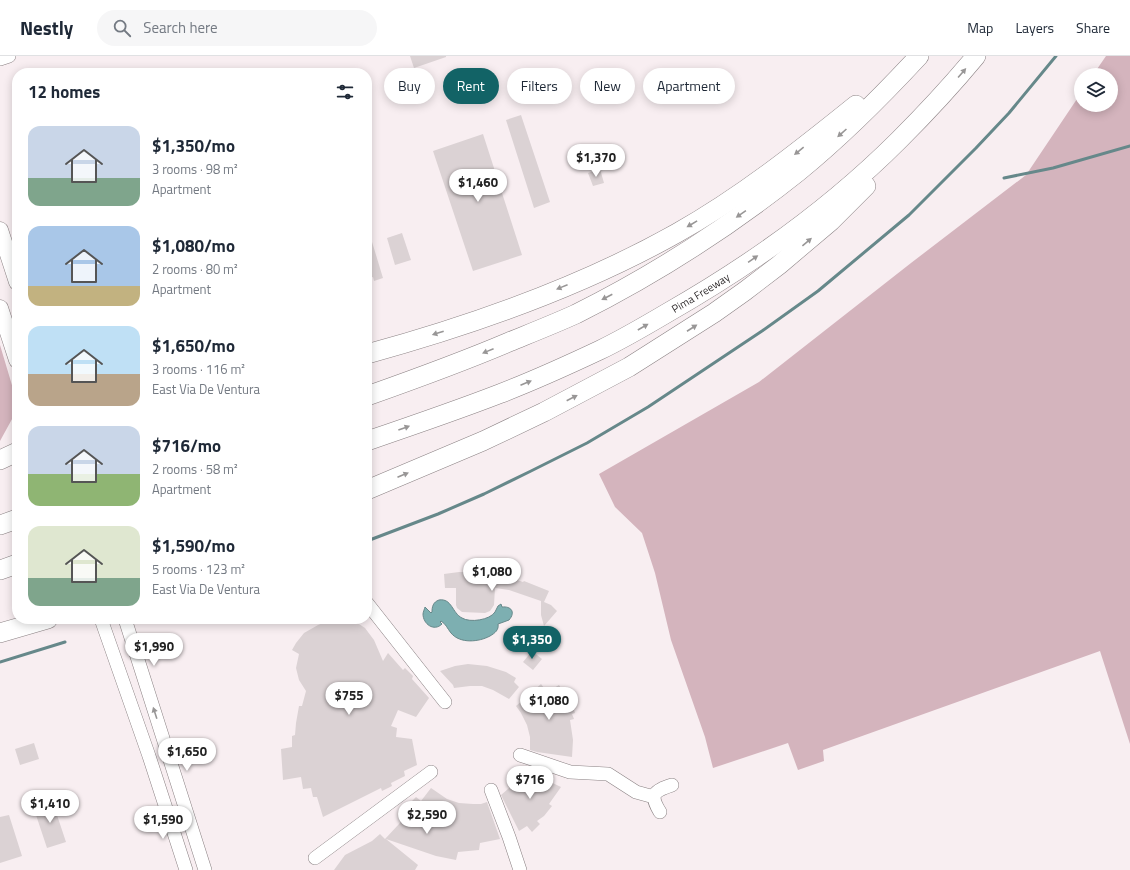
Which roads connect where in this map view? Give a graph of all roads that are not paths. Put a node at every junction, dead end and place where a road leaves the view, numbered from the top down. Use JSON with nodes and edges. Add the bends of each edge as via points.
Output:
{"nodes":[{"id":1,"x":9,"y":56,"type":"edge"},
{"id":2,"x":916,"y":56,"type":"edge"},
{"id":3,"x":919,"y":56,"type":"edge"},
{"id":4,"x":976,"y":56,"type":"edge"},
{"id":5,"x":0,"y":59,"type":"edge"},
{"id":6,"x":947,"y":90,"type":"junction"},
{"id":7,"x":0,"y":230,"type":"edge"},
{"id":8,"x":12,"y":267,"type":"edge"},
{"id":9,"x":0,"y":308,"type":"edge"},
{"id":10,"x":12,"y":345,"type":"edge"},
{"id":11,"x":372,"y":353,"type":"edge"},
{"id":12,"x":372,"y":394,"type":"edge"},
{"id":13,"x":372,"y":439,"type":"edge"},
{"id":14,"x":12,"y":454,"type":"edge"},
{"id":15,"x":0,"y":460,"type":"edge"},
{"id":16,"x":372,"y":488,"type":"edge"},
{"id":17,"x":12,"y":521,"type":"edge"},
{"id":18,"x":0,"y":525,"type":"edge"},
{"id":19,"x":12,"y":566,"type":"edge"},
{"id":20,"x":0,"y":570,"type":"edge"},
{"id":21,"x":372,"y":609,"type":"edge"},
{"id":22,"x":31,"y":624,"type":"edge"},
{"id":23,"x":103,"y":624,"type":"edge"},
{"id":24,"x":127,"y":624,"type":"edge"},
{"id":25,"x":0,"y":633,"type":"edge"},
{"id":26,"x":445,"y":702,"type":"dead end"},
{"id":27,"x":520,"y":755,"type":"dead end"},
{"id":28,"x":431,"y":772,"type":"dead end"},
{"id":29,"x":672,"y":785,"type":"dead end"},
{"id":30,"x":491,"y":790,"type":"dead end"},
{"id":31,"x":654,"y":797,"type":"junction"},
{"id":32,"x":660,"y":812,"type":"dead end"},
{"id":33,"x":315,"y":858,"type":"dead end"},
{"id":34,"x":186,"y":870,"type":"edge"},
{"id":35,"x":205,"y":870,"type":"edge"},
{"id":36,"x":520,"y":870,"type":"edge"}],
"edges":[{"from":1,"to":5,"type":"street"},
{"from":2,"to":11,"type":"highway","one_way":true,"via":[[789,159],[678,233],[599,272],[541,296],[464,324]]},
{"from":3,"to":12,"type":"highway","one_way":true,"via":[[891,87],[798,172],[672,261],[625,288],[547,326],[471,358]]},
{"from":6,"to":4,"type":"highway","name":"Pima Freeway","one_way":true},
{"from":13,"to":6,"type":"highway","name":"Pima Freeway","one_way":true,"via":[[549,374],[601,350],[685,303],[767,250],[838,195],[899,140]]},
{"from":16,"to":6,"type":"highway","one_way":true,"via":[[483,441],[550,409],[629,367],[714,313],[779,265],[832,221],[870,181]]},
{"from":7,"to":8,"type":"main road"},
{"from":9,"to":10,"type":"main road"},
{"from":14,"to":15,"type":"highway"},
{"from":17,"to":18,"type":"highway"},
{"from":19,"to":20,"type":"highway"},
{"from":21,"to":26,"type":"street"},
{"from":22,"to":25,"type":"highway"},
{"from":23,"to":34,"type":"street"},
{"from":35,"to":24,"type":"street","one_way":true},
{"from":27,"to":31,"type":"street","via":[[570,772],[608,774],[636,792]]},
{"from":28,"to":33,"type":"street"},
{"from":29,"to":31,"type":"street","via":[[660,788]]},
{"from":30,"to":36,"type":"street"},
{"from":31,"to":32,"type":"street","via":[[655,805]]}]}
